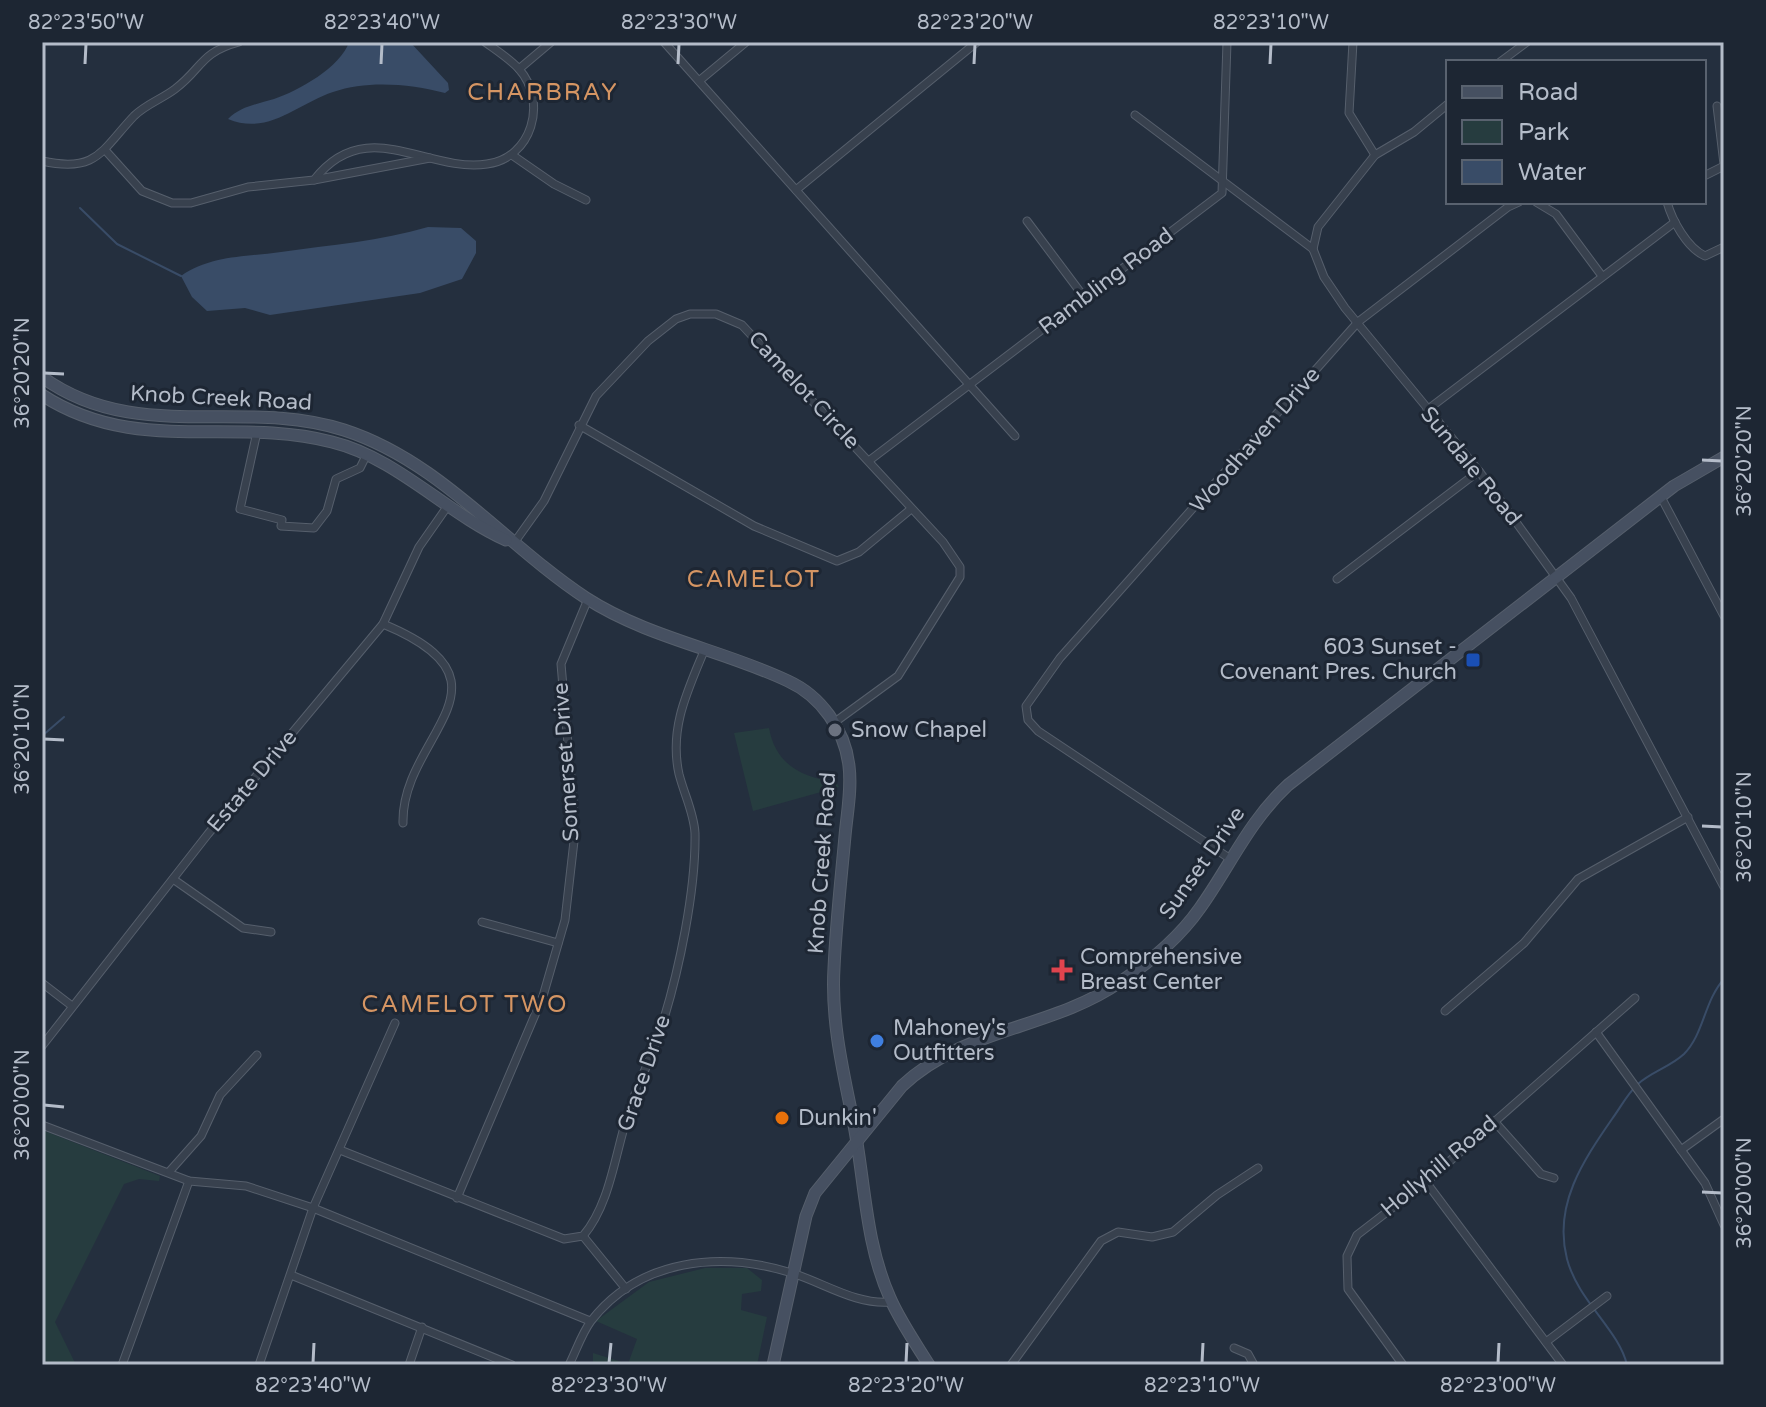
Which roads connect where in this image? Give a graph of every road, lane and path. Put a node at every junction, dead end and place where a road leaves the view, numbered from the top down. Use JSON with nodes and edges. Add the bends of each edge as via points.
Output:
{"nodes":[{"id":1,"x":239,"y":42,"type":"edge"},
{"id":2,"x":485,"y":42,"type":"edge"},
{"id":3,"x":551,"y":42,"type":"edge"},
{"id":4,"x":664,"y":42,"type":"edge"},
{"id":5,"x":746,"y":42,"type":"edge"},
{"id":6,"x":977,"y":42,"type":"edge"},
{"id":7,"x":1227,"y":42,"type":"edge"},
{"id":8,"x":1353,"y":42,"type":"edge"},
{"id":9,"x":1527,"y":42,"type":"edge"},
{"id":10,"x":1503,"y":60,"type":"edge"},
{"id":11,"x":519,"y":69,"type":"junction"},
{"id":12,"x":699,"y":81,"type":"junction"},
{"id":13,"x":1446,"y":106,"type":"edge"},
{"id":14,"x":1717,"y":106,"type":"dead end"},
{"id":15,"x":1135,"y":115,"type":"dead end"},
{"id":16,"x":106,"y":151,"type":"junction"},
{"id":17,"x":512,"y":155,"type":"junction"},
{"id":18,"x":1375,"y":155,"type":"junction"},
{"id":19,"x":434,"y":157,"type":"junction"},
{"id":20,"x":42,"y":161,"type":"edge"},
{"id":21,"x":1724,"y":165,"type":"edge"},
{"id":22,"x":1706,"y":175,"type":"edge"},
{"id":23,"x":1222,"y":177,"type":"junction"},
{"id":24,"x":314,"y":180,"type":"junction"},
{"id":25,"x":796,"y":190,"type":"junction"},
{"id":26,"x":586,"y":200,"type":"dead end"},
{"id":27,"x":1515,"y":204,"type":"edge"},
{"id":28,"x":1539,"y":204,"type":"edge"},
{"id":29,"x":1668,"y":204,"type":"edge"},
{"id":30,"x":1027,"y":221,"type":"dead end"},
{"id":31,"x":1675,"y":222,"type":"junction"},
{"id":32,"x":1724,"y":247,"type":"edge"},
{"id":33,"x":1313,"y":249,"type":"junction"},
{"id":34,"x":1602,"y":276,"type":"junction"},
{"id":35,"x":1084,"y":297,"type":"junction"},
{"id":36,"x":1358,"y":322,"type":"junction"},
{"id":37,"x":42,"y":377,"type":"edge"},
{"id":38,"x":970,"y":384,"type":"junction"},
{"id":39,"x":68,"y":394,"type":"junction"},
{"id":40,"x":42,"y":395,"type":"edge"},
{"id":41,"x":1427,"y":410,"type":"junction"},
{"id":42,"x":116,"y":412,"type":"junction"},
{"id":43,"x":82,"y":416,"type":"junction"},
{"id":44,"x":190,"y":417,"type":"junction"},
{"id":45,"x":257,"y":418,"type":"junction"},
{"id":46,"x":579,"y":425,"type":"junction"},
{"id":47,"x":189,"y":432,"type":"junction"},
{"id":48,"x":257,"y":432,"type":"junction"},
{"id":49,"x":1015,"y":436,"type":"dead end"},
{"id":50,"x":372,"y":440,"type":"junction"},
{"id":51,"x":367,"y":454,"type":"junction"},
{"id":52,"x":1724,"y":457,"type":"edge"},
{"id":53,"x":870,"y":460,"type":"junction"},
{"id":54,"x":1479,"y":471,"type":"junction"},
{"id":55,"x":437,"y":480,"type":"junction"},
{"id":56,"x":1661,"y":497,"type":"junction"},
{"id":57,"x":447,"y":507,"type":"junction"},
{"id":58,"x":911,"y":509,"type":"junction"},
{"id":59,"x":485,"y":515,"type":"junction"},
{"id":60,"x":514,"y":544,"type":"junction"},
{"id":61,"x":1558,"y":577,"type":"junction"},
{"id":62,"x":1337,"y":579,"type":"dead end"},
{"id":63,"x":588,"y":599,"type":"junction"},
{"id":64,"x":1724,"y":616,"type":"edge"},
{"id":65,"x":383,"y":624,"type":"junction"},
{"id":66,"x":704,"y":651,"type":"junction"},
{"id":67,"x":835,"y":722,"type":"junction"},
{"id":68,"x":1688,"y":817,"type":"junction"},
{"id":69,"x":403,"y":823,"type":"dead end"},
{"id":70,"x":1229,"y":858,"type":"junction"},
{"id":71,"x":173,"y":879,"type":"junction"},
{"id":72,"x":1724,"y":887,"type":"edge"},
{"id":73,"x":482,"y":922,"type":"dead end"},
{"id":74,"x":271,"y":932,"type":"dead end"},
{"id":75,"x":558,"y":943,"type":"junction"},
{"id":76,"x":42,"y":983,"type":"edge"},
{"id":77,"x":1635,"y":998,"type":"dead end"},
{"id":78,"x":72,"y":1006,"type":"junction"},
{"id":79,"x":1445,"y":1011,"type":"dead end"},
{"id":80,"x":395,"y":1023,"type":"dead end"},
{"id":81,"x":1596,"y":1032,"type":"junction"},
{"id":82,"x":42,"y":1046,"type":"edge"},
{"id":83,"x":257,"y":1055,"type":"dead end"},
{"id":84,"x":1724,"y":1119,"type":"edge"},
{"id":85,"x":1494,"y":1121,"type":"junction"},
{"id":86,"x":42,"y":1125,"type":"edge"},
{"id":87,"x":856,"y":1139,"type":"junction"},
{"id":88,"x":340,"y":1150,"type":"junction"},
{"id":89,"x":1681,"y":1150,"type":"junction"},
{"id":90,"x":1258,"y":1168,"type":"dead end"},
{"id":91,"x":169,"y":1172,"type":"junction"},
{"id":92,"x":1554,"y":1178,"type":"dead end"},
{"id":93,"x":189,"y":1181,"type":"junction"},
{"id":94,"x":1426,"y":1182,"type":"junction"},
{"id":95,"x":457,"y":1198,"type":"junction"},
{"id":96,"x":313,"y":1208,"type":"junction"},
{"id":97,"x":1724,"y":1225,"type":"edge"},
{"id":98,"x":583,"y":1236,"type":"junction"},
{"id":99,"x":792,"y":1273,"type":"junction"},
{"id":100,"x":291,"y":1275,"type":"junction"},
{"id":101,"x":626,"y":1289,"type":"junction"},
{"id":102,"x":1607,"y":1296,"type":"dead end"},
{"id":103,"x":891,"y":1302,"type":"junction"},
{"id":104,"x":590,"y":1321,"type":"junction"},
{"id":105,"x":422,"y":1327,"type":"junction"},
{"id":106,"x":1546,"y":1342,"type":"junction"},
{"id":107,"x":1234,"y":1348,"type":"dead end"},
{"id":108,"x":122,"y":1365,"type":"edge"},
{"id":109,"x":259,"y":1365,"type":"edge"},
{"id":110,"x":409,"y":1365,"type":"edge"},
{"id":111,"x":512,"y":1365,"type":"edge"},
{"id":112,"x":569,"y":1365,"type":"edge"},
{"id":113,"x":773,"y":1365,"type":"edge"},
{"id":114,"x":929,"y":1365,"type":"edge"},
{"id":115,"x":1011,"y":1365,"type":"edge"},
{"id":116,"x":1254,"y":1365,"type":"edge"},
{"id":117,"x":1403,"y":1365,"type":"edge"},
{"id":118,"x":1563,"y":1365,"type":"edge"}],
"edges":[{"from":1,"to":16,"type":"street","via":[[204,57],[179,86],[133,117]]},
{"from":2,"to":11,"type":"street"},
{"from":3,"to":11,"type":"street"},
{"from":4,"to":12,"type":"street"},
{"from":5,"to":12,"type":"street"},
{"from":6,"to":25,"type":"street"},
{"from":7,"to":23,"type":"street"},
{"from":8,"to":18,"type":"street","via":[[1349,113]]},
{"from":9,"to":10,"type":"street"},
{"from":11,"to":17,"type":"street","via":[[533,101],[533,120],[527,138]]},
{"from":12,"to":25,"type":"street"},
{"from":13,"to":18,"type":"street"},
{"from":14,"to":21,"type":"street"},
{"from":15,"to":23,"type":"street","name":"Sundale Road"},
{"from":16,"to":20,"type":"street","via":[[71,166]]},
{"from":16,"to":24,"type":"street","via":[[142,191],[172,203]]},
{"from":17,"to":19,"type":"street","via":[[478,165]]},
{"from":17,"to":26,"type":"street"},
{"from":18,"to":33,"type":"street","via":[[1318,227]]},
{"from":19,"to":24,"type":"street"},
{"from":19,"to":24,"type":"street","via":[[377,148],[352,151],[325,166]]},
{"from":21,"to":22,"type":"street"},
{"from":23,"to":33,"type":"street","name":"Sundale Road"},
{"from":23,"to":35,"type":"street","name":"Rambling Road","via":[[1222,193]]},
{"from":25,"to":38,"type":"street"},
{"from":27,"to":36,"type":"street","name":"Woodhaven Drive"},
{"from":28,"to":34,"type":"street","via":[[1556,214]]},
{"from":29,"to":31,"type":"street"},
{"from":30,"to":35,"type":"street"},
{"from":31,"to":32,"type":"street","via":[[1697,253],[1705,256]]},
{"from":31,"to":34,"type":"street"},
{"from":33,"to":36,"type":"street","name":"Sundale Road","via":[[1329,284]]},
{"from":34,"to":41,"type":"street"},
{"from":35,"to":38,"type":"street","name":"Rambling Road"},
{"from":36,"to":41,"type":"street","name":"Sundale Road"},
{"from":36,"to":70,"type":"street","name":"Woodhaven Drive","via":[[1060,658],[1025,713],[1038,731]]},
{"from":37,"to":39,"type":"main road","name":"Knob Creek Road"},
{"from":38,"to":49,"type":"street"},
{"from":38,"to":53,"type":"street","name":"Rambling Road"},
{"from":39,"to":42,"type":"main road","name":"Knob Creek Road"},
{"from":39,"to":43,"type":"main road"},
{"from":40,"to":43,"type":"main road","name":"Knob Creek Road"},
{"from":41,"to":54,"type":"street","name":"Sundale Road"},
{"from":42,"to":43,"type":"main road"},
{"from":42,"to":44,"type":"main road","name":"Knob Creek Road"},
{"from":43,"to":47,"type":"main road","name":"Knob Creek Road","via":[[120,429]]},
{"from":44,"to":45,"type":"main road","name":"Knob Creek Road"},
{"from":44,"to":47,"type":"main road"},
{"from":45,"to":48,"type":"main road"},
{"from":45,"to":50,"type":"main road","name":"Knob Creek Road","via":[[319,423]]},
{"from":46,"to":53,"type":"street","name":"Camelot Circle","via":[[596,396],[648,341],[676,319],[703,312],[728,318],[755,336]]},
{"from":46,"to":58,"type":"street","via":[[754,526],[837,561],[850,559]]},
{"from":46,"to":60,"type":"street","name":"Camelot Circle","via":[[544,501]]},
{"from":47,"to":48,"type":"main road","name":"Knob Creek Road"},
{"from":48,"to":51,"type":"main road","name":"Knob Creek Road","via":[[313,437]]},
{"from":48,"to":51,"type":"street","via":[[240,509],[282,520],[281,526],[314,528],[327,511],[336,479],[360,468]]},
{"from":50,"to":51,"type":"main road"},
{"from":50,"to":55,"type":"main road","name":"Knob Creek Road"},
{"from":51,"to":57,"type":"main road","name":"Knob Creek Road"},
{"from":52,"to":56,"type":"main road","name":"Sunset Drive"},
{"from":53,"to":58,"type":"street","name":"Camelot Circle"},
{"from":54,"to":61,"type":"street","name":"Sundale Road"},
{"from":54,"to":62,"type":"street"},
{"from":55,"to":57,"type":"main road"},
{"from":55,"to":59,"type":"main road","name":"Knob Creek Road"},
{"from":56,"to":61,"type":"main road","name":"Sunset Drive"},
{"from":56,"to":64,"type":"street"},
{"from":57,"to":59,"type":"main road","via":[[466,506]]},
{"from":57,"to":60,"type":"main road","name":"Knob Creek Road"},
{"from":57,"to":65,"type":"street","name":"Estate Drive","via":[[419,547]]},
{"from":58,"to":67,"type":"street","name":"Camelot Circle","via":[[953,554],[960,577],[898,676]]},
{"from":59,"to":60,"type":"main road","name":"Knob Creek Road"},
{"from":60,"to":63,"type":"main road","name":"Knob Creek Road"},
{"from":61,"to":68,"type":"street","name":"Sundale Road"},
{"from":61,"to":70,"type":"main road","name":"Sunset Drive","via":[[1288,785]]},
{"from":63,"to":66,"type":"main road","name":"Knob Creek Road"},
{"from":63,"to":75,"type":"street","name":"Somerset Drive","via":[[561,664],[574,841]]},
{"from":65,"to":69,"type":"street","via":[[443,659],[451,681],[448,707],[402,803]]},
{"from":65,"to":71,"type":"street","name":"Estate Drive"},
{"from":66,"to":67,"type":"main road","name":"Knob Creek Road","via":[[798,686]]},
{"from":66,"to":98,"type":"street","name":"Grace Drive","via":[[676,731],[678,771],[695,834],[683,943],[662,1025],[629,1111],[598,1217]]},
{"from":67,"to":87,"type":"main road","name":"Knob Creek Road","via":[[850,780],[835,1003]]},
{"from":68,"to":72,"type":"street","name":"Sundale Road"},
{"from":68,"to":79,"type":"street","via":[[1578,879],[1524,943]]},
{"from":70,"to":87,"type":"main road","name":"Sunset Drive","via":[[1199,909],[1141,967],[1089,1001],[984,1036],[926,1067]]},
{"from":71,"to":74,"type":"street","via":[[243,928]]},
{"from":71,"to":78,"type":"street","name":"Estate Drive"},
{"from":73,"to":75,"type":"street"},
{"from":75,"to":95,"type":"street","name":"Somerset Drive","via":[[543,996]]},
{"from":76,"to":78,"type":"street"},
{"from":77,"to":81,"type":"street","name":"Hollyhill Road"},
{"from":78,"to":82,"type":"street","name":"Estate Drive"},
{"from":80,"to":88,"type":"street"},
{"from":81,"to":85,"type":"street","name":"Hollyhill Road"},
{"from":81,"to":89,"type":"street"},
{"from":83,"to":91,"type":"street","via":[[220,1095],[201,1136]]},
{"from":84,"to":89,"type":"street"},
{"from":85,"to":92,"type":"street","via":[[1541,1174]]},
{"from":85,"to":94,"type":"street","name":"Hollyhill Road"},
{"from":86,"to":91,"type":"street"},
{"from":87,"to":99,"type":"main road","name":"Sunset Drive","via":[[815,1193]]},
{"from":87,"to":103,"type":"main road","name":"Knob Creek Road","via":[[872,1241]]},
{"from":88,"to":95,"type":"street"},
{"from":88,"to":96,"type":"street"},
{"from":89,"to":97,"type":"street","via":[[1705,1183]]},
{"from":90,"to":115,"type":"street","via":[[1173,1232],[1152,1237],[1118,1232],[1101,1241]]},
{"from":91,"to":93,"type":"street"},
{"from":93,"to":96,"type":"street","via":[[246,1186]]},
{"from":93,"to":108,"type":"street"},
{"from":94,"to":106,"type":"street"},
{"from":94,"to":117,"type":"street","name":"Hollyhill Road","via":[[1357,1235],[1346,1266],[1348,1289]]},
{"from":95,"to":98,"type":"street","via":[[552,1236]]},
{"from":96,"to":100,"type":"street"},
{"from":96,"to":104,"type":"street"},
{"from":98,"to":101,"type":"street"},
{"from":99,"to":101,"type":"street","via":[[748,1262],[693,1261],[658,1270]]},
{"from":99,"to":103,"type":"street","via":[[871,1304]]},
{"from":99,"to":113,"type":"main road","name":"Sunset Drive"},
{"from":100,"to":105,"type":"street"},
{"from":100,"to":109,"type":"street"},
{"from":101,"to":104,"type":"street"},
{"from":102,"to":106,"type":"street"},
{"from":103,"to":114,"type":"main road","name":"Knob Creek Road"},
{"from":104,"to":112,"type":"street"},
{"from":105,"to":110,"type":"street"},
{"from":105,"to":111,"type":"street"},
{"from":106,"to":118,"type":"street"},
{"from":107,"to":116,"type":"street","via":[[1248,1354]]}]}
